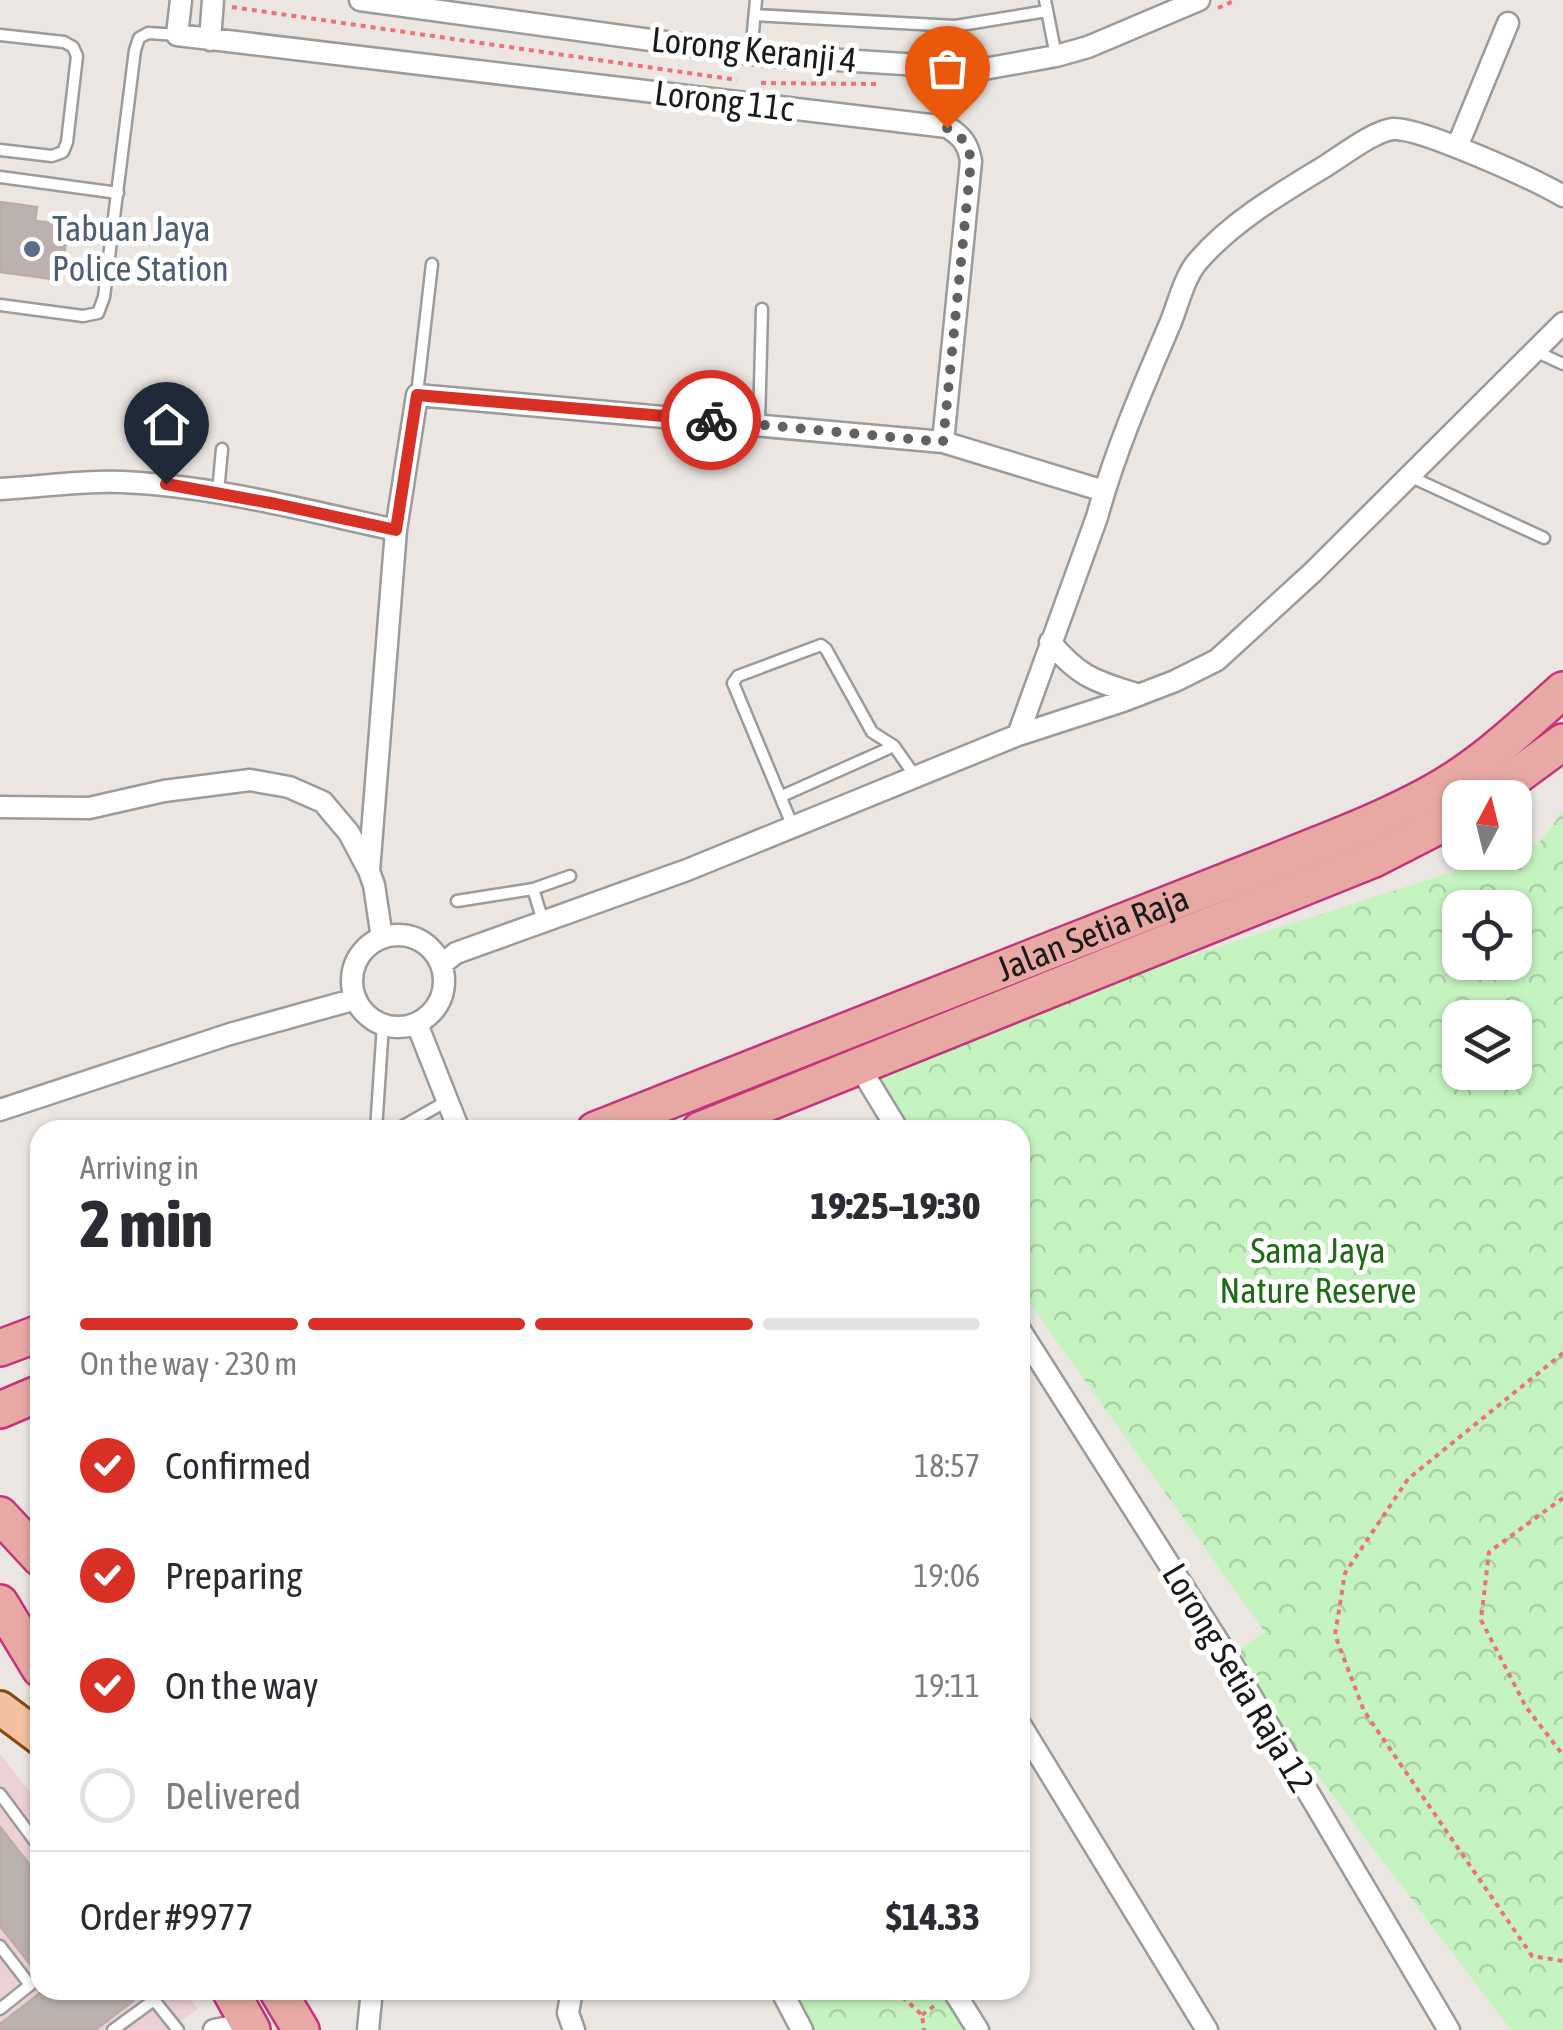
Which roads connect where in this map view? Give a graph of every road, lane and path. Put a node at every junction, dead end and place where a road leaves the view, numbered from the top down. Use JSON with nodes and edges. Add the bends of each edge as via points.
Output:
{"nodes":[{"id":1,"x":181,"y":0,"type":"edge"},
{"id":2,"x":213,"y":0,"type":"edge"},
{"id":3,"x":360,"y":0,"type":"edge"},
{"id":4,"x":756,"y":0,"type":"edge"},
{"id":5,"x":1199,"y":0,"type":"edge"},
{"id":6,"x":1046,"y":6,"type":"edge"},
{"id":7,"x":755,"y":15,"type":"junction"},
{"id":8,"x":1508,"y":23,"type":"dead end"},
{"id":9,"x":0,"y":35,"type":"edge"},
{"id":10,"x":177,"y":35,"type":"junction"},
{"id":11,"x":210,"y":40,"type":"junction"},
{"id":12,"x":751,"y":54,"type":"junction"},
{"id":13,"x":1056,"y":56,"type":"junction"},
{"id":14,"x":1457,"y":147,"type":"junction"},
{"id":15,"x":0,"y":150,"type":"edge"},
{"id":16,"x":0,"y":177,"type":"edge"},
{"id":17,"x":118,"y":193,"type":"junction"},
{"id":18,"x":1563,"y":196,"type":"edge"},
{"id":19,"x":432,"y":264,"type":"dead end"},
{"id":20,"x":0,"y":305,"type":"edge"},
{"id":21,"x":762,"y":309,"type":"dead end"},
{"id":22,"x":1563,"y":323,"type":"edge"},
{"id":23,"x":1534,"y":352,"type":"junction"},
{"id":24,"x":1563,"y":364,"type":"edge"},
{"id":25,"x":417,"y":395,"type":"junction"},
{"id":26,"x":758,"y":424,"type":"junction"},
{"id":27,"x":943,"y":442,"type":"junction"},
{"id":28,"x":222,"y":448,"type":"dead end"},
{"id":29,"x":1409,"y":476,"type":"junction"},
{"id":30,"x":0,"y":490,"type":"edge"},
{"id":31,"x":1104,"y":491,"type":"junction"},
{"id":32,"x":218,"y":494,"type":"junction"},
{"id":33,"x":396,"y":530,"type":"junction"},
{"id":34,"x":1544,"y":538,"type":"dead end"},
{"id":35,"x":1050,"y":642,"type":"junction"},
{"id":36,"x":1563,"y":690,"type":"edge"},
{"id":37,"x":1139,"y":695,"type":"junction"},
{"id":38,"x":1563,"y":725,"type":"edge"},
{"id":39,"x":1018,"y":735,"type":"junction"},
{"id":40,"x":1563,"y":742,"type":"edge"},
{"id":41,"x":894,"y":746,"type":"junction"},
{"id":42,"x":1481,"y":760,"type":"junction"},
{"id":43,"x":916,"y":777,"type":"junction"},
{"id":44,"x":1511,"y":780,"type":"edge"},
{"id":45,"x":782,"y":796,"type":"junction"},
{"id":46,"x":0,"y":807,"type":"edge"},
{"id":47,"x":1442,"y":823,"type":"edge"},
{"id":48,"x":793,"y":827,"type":"junction"},
{"id":49,"x":369,"y":870,"type":"junction"},
{"id":50,"x":570,"y":876,"type":"dead end"},
{"id":51,"x":533,"y":889,"type":"junction"},
{"id":52,"x":457,"y":900,"type":"dead end"},
{"id":53,"x":544,"y":922,"type":"junction"},
{"id":54,"x":382,"y":938,"type":"junction"},
{"id":55,"x":442,"y":964,"type":"junction"},
{"id":56,"x":356,"y":999,"type":"junction"},
{"id":57,"x":383,"y":1024,"type":"junction"},
{"id":58,"x":416,"y":1024,"type":"junction"},
{"id":59,"x":859,"y":1066,"type":"junction"},
{"id":60,"x":447,"y":1101,"type":"junction"},
{"id":61,"x":0,"y":1110,"type":"edge"},
{"id":62,"x":377,"y":1120,"type":"edge"},
{"id":63,"x":414,"y":1120,"type":"edge"},
{"id":64,"x":455,"y":1120,"type":"edge"},
{"id":65,"x":620,"y":1120,"type":"edge"},
{"id":66,"x":725,"y":1120,"type":"edge"},
{"id":67,"x":892,"y":1120,"type":"edge"},
{"id":68,"x":0,"y":1332,"type":"edge"},
{"id":69,"x":30,"y":1332,"type":"edge"},
{"id":70,"x":30,"y":1336,"type":"edge"},
{"id":71,"x":1030,"y":1346,"type":"edge"},
{"id":72,"x":0,"y":1348,"type":"edge"},
{"id":73,"x":1563,"y":1353,"type":"edge"},
{"id":74,"x":30,"y":1397,"type":"edge"},
{"id":75,"x":0,"y":1410,"type":"edge"},
{"id":76,"x":1563,"y":1498,"type":"edge"},
{"id":77,"x":0,"y":1514,"type":"edge"},
{"id":78,"x":30,"y":1547,"type":"edge"},
{"id":79,"x":0,"y":1603,"type":"edge"},
{"id":80,"x":30,"y":1652,"type":"edge"},
{"id":81,"x":0,"y":1708,"type":"edge"},
{"id":82,"x":30,"y":1730,"type":"edge"},
{"id":83,"x":1030,"y":1740,"type":"edge"},
{"id":84,"x":1563,"y":1756,"type":"edge"},
{"id":85,"x":0,"y":1794,"type":"edge"},
{"id":86,"x":30,"y":1834,"type":"edge"},
{"id":87,"x":0,"y":1946,"type":"edge"},
{"id":88,"x":1563,"y":1961,"type":"edge"},
{"id":89,"x":30,"y":1976,"type":"edge"},
{"id":90,"x":30,"y":1985,"type":"edge"},
{"id":91,"x":145,"y":2000,"type":"edge"},
{"id":92,"x":154,"y":2000,"type":"edge"},
{"id":93,"x":236,"y":2000,"type":"edge"},
{"id":94,"x":283,"y":2000,"type":"edge"},
{"id":95,"x":371,"y":2000,"type":"edge"},
{"id":96,"x":570,"y":2000,"type":"edge"},
{"id":97,"x":786,"y":2000,"type":"edge"},
{"id":98,"x":907,"y":2000,"type":"edge"},
{"id":99,"x":959,"y":2000,"type":"edge"},
{"id":100,"x":0,"y":2008,"type":"edge"},
{"id":101,"x":250,"y":2026,"type":"edge"},
{"id":102,"x":113,"y":2030,"type":"edge"},
{"id":103,"x":178,"y":2030,"type":"edge"},
{"id":104,"x":214,"y":2030,"type":"edge"},
{"id":105,"x":301,"y":2030,"type":"edge"},
{"id":106,"x":368,"y":2030,"type":"edge"},
{"id":107,"x":574,"y":2030,"type":"edge"},
{"id":108,"x":802,"y":2030,"type":"edge"},
{"id":109,"x":924,"y":2030,"type":"edge"},
{"id":110,"x":978,"y":2030,"type":"edge"},
{"id":111,"x":1206,"y":2030,"type":"edge"},
{"id":112,"x":1449,"y":2030,"type":"edge"}],
"edges":[{"from":1,"to":10,"type":"street"},
{"from":2,"to":11,"type":"street"},
{"from":3,"to":12,"type":"street","name":"Lorong Keranji 4"},
{"from":4,"to":7,"type":"lane"},
{"from":5,"to":13,"type":"street","name":"Lorong Keranji 4"},
{"from":6,"to":7,"type":"lane","via":[[955,26]]},
{"from":6,"to":13,"type":"lane"},
{"from":7,"to":12,"type":"lane"},
{"from":8,"to":14,"type":"street"},
{"from":9,"to":15,"type":"lane","via":[[64,42],[77,56],[63,152]]},
{"from":10,"to":11,"type":"street","name":"Lorong 11c"},
{"from":10,"to":17,"type":"lane","via":[[139,38]]},
{"from":11,"to":27,"type":"street","name":"Lorong 11c","via":[[947,128],[960,135],[971,161]]},
{"from":12,"to":13,"type":"street","name":"Lorong Keranji 4","via":[[984,69]]},
{"from":14,"to":18,"type":"street"},
{"from":14,"to":31,"type":"street","via":[[1391,129],[1228,230],[1194,265]]},
{"from":16,"to":17,"type":"lane"},
{"from":17,"to":20,"type":"lane","via":[[98,313]]},
{"from":19,"to":25,"type":"lane"},
{"from":21,"to":26,"type":"lane"},
{"from":22,"to":23,"type":"street"},
{"from":23,"to":24,"type":"lane"},
{"from":23,"to":29,"type":"street"},
{"from":25,"to":26,"type":"street"},
{"from":25,"to":33,"type":"street"},
{"from":26,"to":27,"type":"street"},
{"from":27,"to":31,"type":"street"},
{"from":28,"to":32,"type":"lane"},
{"from":29,"to":34,"type":"lane"},
{"from":29,"to":37,"type":"street","via":[[1217,660]]},
{"from":30,"to":32,"type":"street","via":[[118,481]]},
{"from":31,"to":35,"type":"street"},
{"from":32,"to":33,"type":"street"},
{"from":33,"to":49,"type":"street"},
{"from":35,"to":37,"type":"street","via":[[1087,678]]},
{"from":35,"to":39,"type":"street"},
{"from":36,"to":42,"type":"highway","name":"Jalan Setia Raja"},
{"from":37,"to":39,"type":"street"},
{"from":38,"to":42,"type":"highway","via":[[1505,758]]},
{"from":39,"to":43,"type":"street"},
{"from":40,"to":44,"type":"highway"},
{"from":41,"to":43,"type":"lane"},
{"from":41,"to":45,"type":"lane"},
{"from":41,"to":45,"type":"lane","via":[[872,732],[820,645],[738,676],[733,682]]},
{"from":42,"to":65,"type":"highway","name":"Jalan Setia Raja","via":[[1432,794],[1282,859]]},
{"from":43,"to":48,"type":"street"},
{"from":45,"to":48,"type":"lane"},
{"from":46,"to":49,"type":"street","via":[[89,808],[250,780],[323,802]]},
{"from":47,"to":59,"type":"highway","name":"Jalan Setia Raja","via":[[1374,859]]},
{"from":48,"to":53,"type":"street"},
{"from":49,"to":54,"type":"street"},
{"from":50,"to":51,"type":"lane"},
{"from":51,"to":52,"type":"lane"},
{"from":51,"to":53,"type":"lane"},
{"from":53,"to":55,"type":"street"},
{"from":54,"to":55,"type":"street","via":[[406,935],[428,945]]},
{"from":54,"to":56,"type":"street","via":[[362,952],[352,974]]},
{"from":55,"to":58,"type":"street","via":[[444,988],[436,1009]]},
{"from":56,"to":57,"type":"street"},
{"from":56,"to":61,"type":"street"},
{"from":57,"to":58,"type":"street"},
{"from":57,"to":62,"type":"lane"},
{"from":58,"to":60,"type":"street"},
{"from":59,"to":66,"type":"highway","name":"Jalan Setia Raja"},
{"from":59,"to":67,"type":"street"},
{"from":60,"to":63,"type":"lane"},
{"from":60,"to":64,"type":"street"},
{"from":68,"to":69,"type":"main road"},
{"from":70,"to":72,"type":"highway"},
{"from":71,"to":112,"type":"street","name":"Lorong Setia Raja 12","via":[[1228,1657]]},
{"from":73,"to":88,"type":"path","via":[[1408,1479],[1345,1572],[1336,1635],[1364,1712],[1532,1956]]},
{"from":74,"to":75,"type":"highway"},
{"from":76,"to":84,"type":"path","via":[[1489,1552],[1482,1620],[1526,1707]]},
{"from":77,"to":78,"type":"highway"},
{"from":79,"to":80,"type":"highway"},
{"from":81,"to":82,"type":"main road"},
{"from":83,"to":111,"type":"street"},
{"from":85,"to":86,"type":"lane"},
{"from":87,"to":89,"type":"lane"},
{"from":90,"to":100,"type":"lane"},
{"from":91,"to":102,"type":"lane"},
{"from":92,"to":103,"type":"lane"},
{"from":93,"to":101,"type":"highway"},
{"from":94,"to":105,"type":"highway"},
{"from":95,"to":106,"type":"street"},
{"from":96,"to":107,"type":"street"},
{"from":97,"to":108,"type":"street"},
{"from":98,"to":109,"type":"path","via":[[922,2014]]},
{"from":99,"to":110,"type":"street"},
{"from":101,"to":104,"type":"street"}]}
